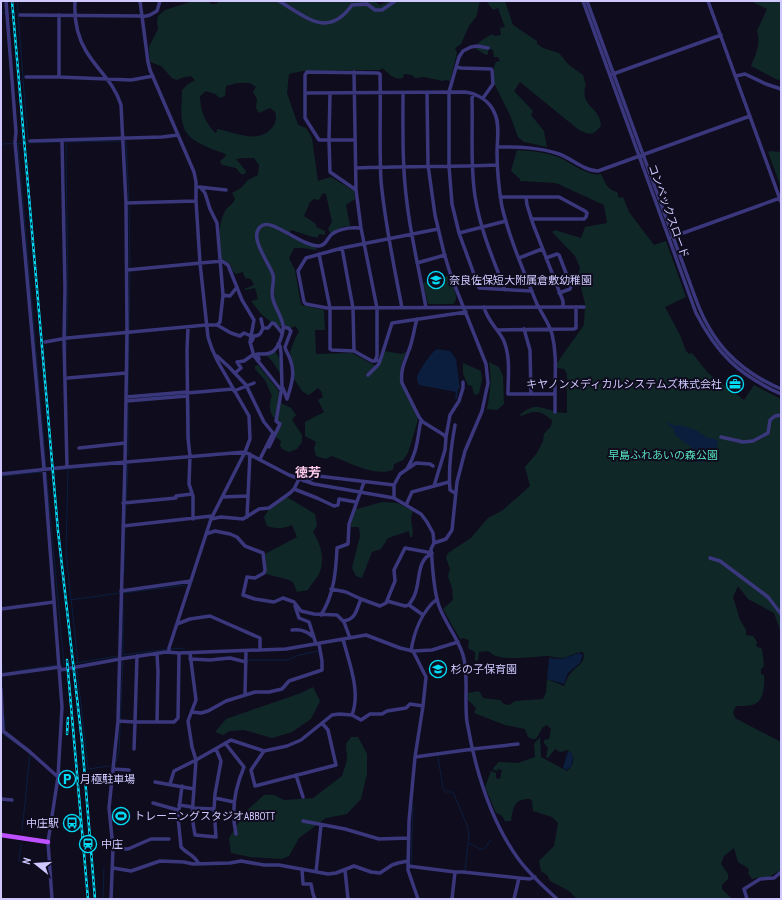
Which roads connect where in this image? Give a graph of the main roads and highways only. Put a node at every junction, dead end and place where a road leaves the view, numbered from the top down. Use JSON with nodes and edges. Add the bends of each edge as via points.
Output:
{"nodes":[{"id":1,"x":1,"y":835,"type":"edge"},
{"id":2,"x":48,"y":842,"type":"road end"}],
"edges":[{"from":1,"to":2,"type":"main road"}]}
